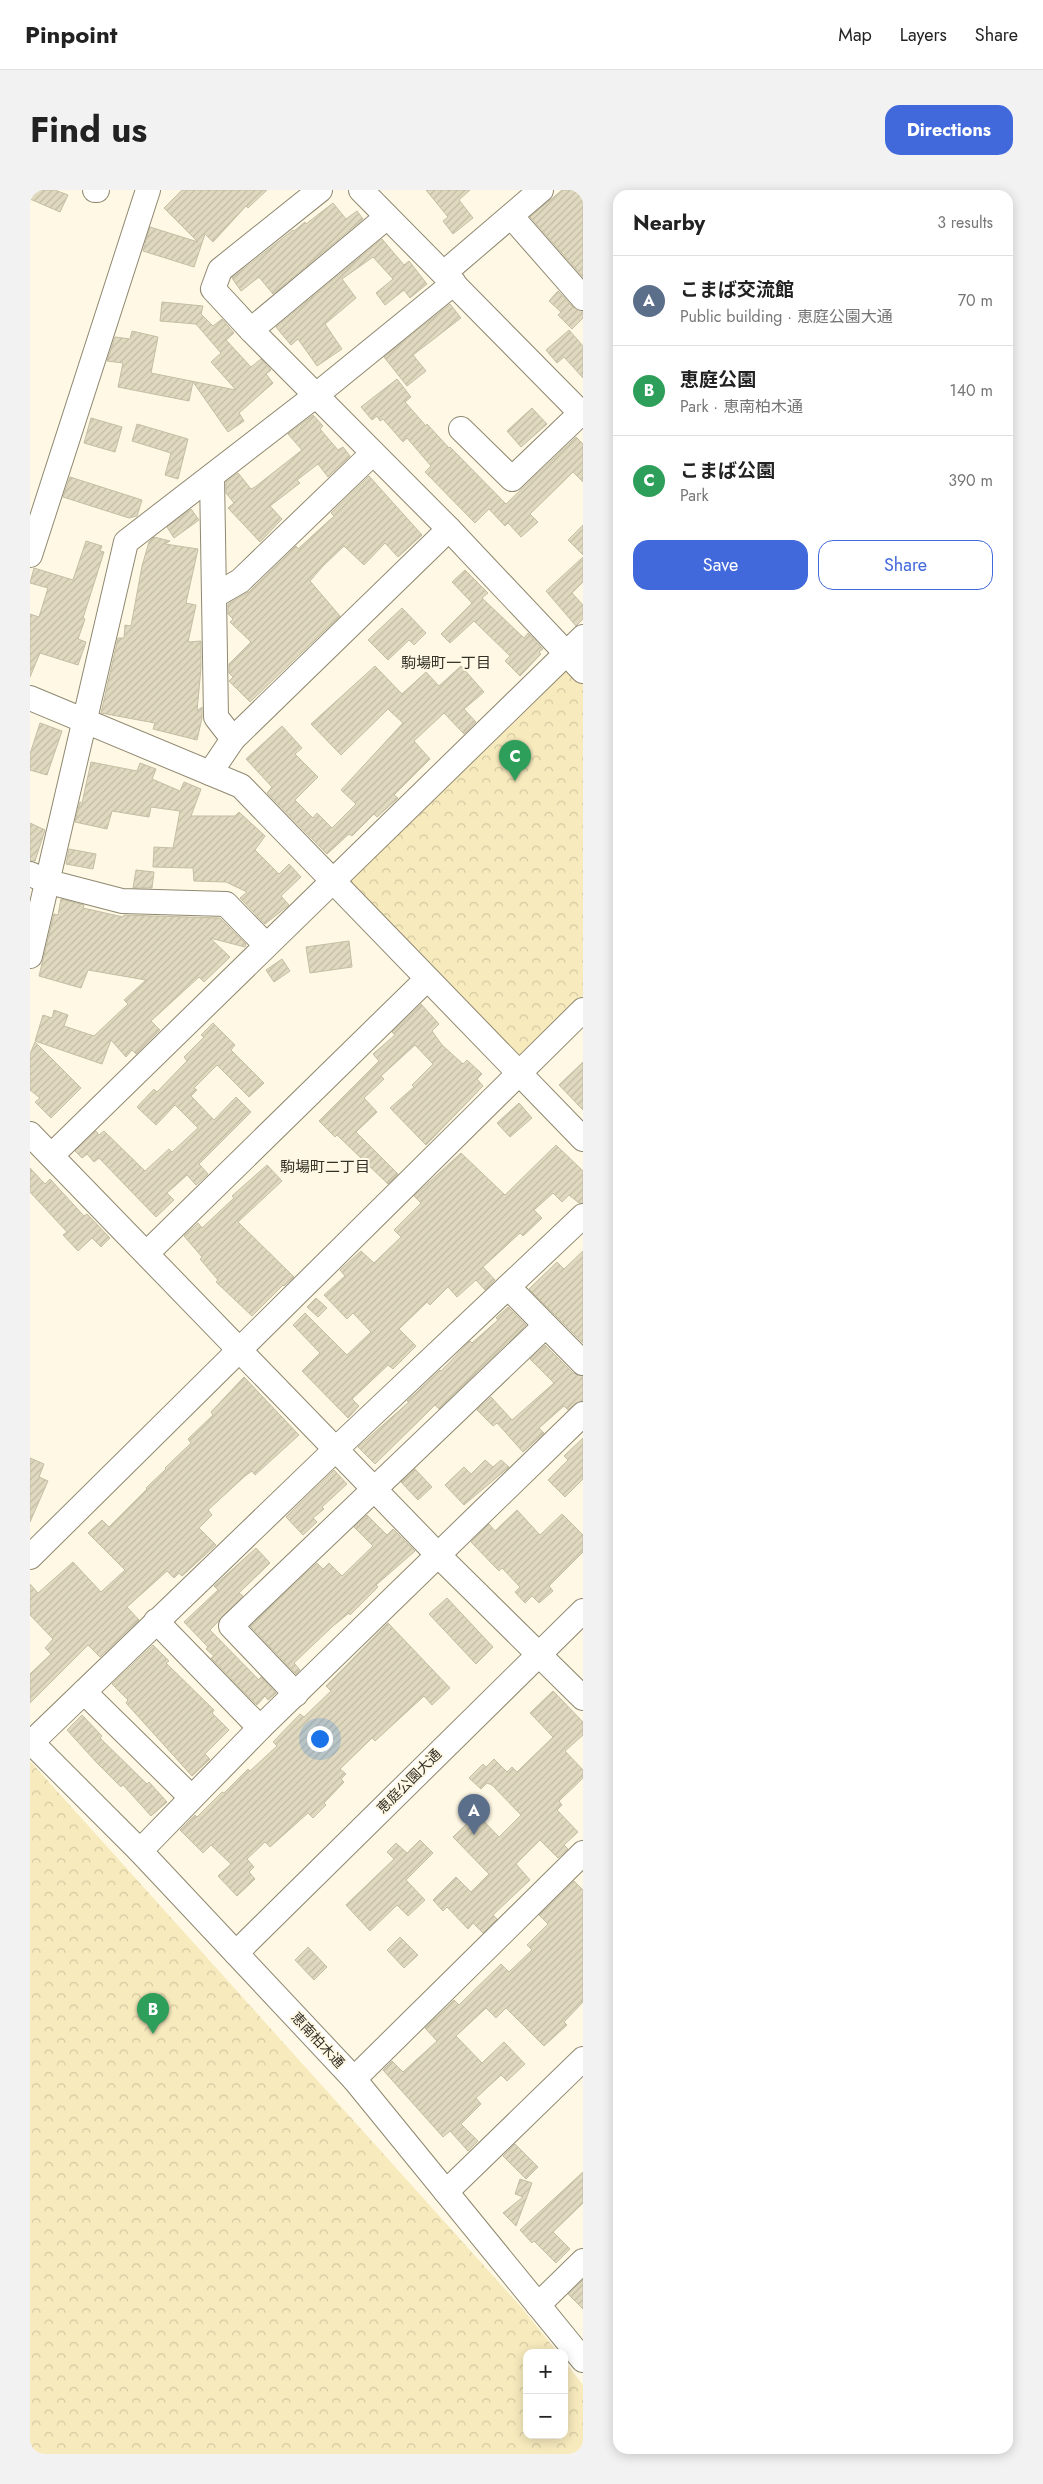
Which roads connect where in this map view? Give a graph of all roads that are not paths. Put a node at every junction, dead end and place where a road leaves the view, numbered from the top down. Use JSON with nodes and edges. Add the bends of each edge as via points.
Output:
{"nodes":[{"id":1,"x":148,"y":190,"type":"edge"},
{"id":2,"x":320,"y":190,"type":"edge"},
{"id":3,"x":361,"y":190,"type":"edge"},
{"id":4,"x":541,"y":190,"type":"edge"},
{"id":5,"x":511,"y":216,"type":"junction"},
{"id":6,"x":387,"y":217,"type":"junction"},
{"id":7,"x":449,"y":278,"type":"junction"},
{"id":8,"x":583,"y":298,"type":"edge"},
{"id":9,"x":250,"y":330,"type":"junction"},
{"id":10,"x":315,"y":396,"type":"junction"},
{"id":11,"x":582,"y":414,"type":"edge"},
{"id":12,"x":461,"y":430,"type":"dead end"},
{"id":13,"x":373,"y":453,"type":"junction"},
{"id":14,"x":212,"y":476,"type":"junction"},
{"id":15,"x":449,"y":529,"type":"junction"},
{"id":16,"x":30,"y":555,"type":"edge"},
{"id":17,"x":214,"y":596,"type":"junction"},
{"id":18,"x":583,"y":637,"type":"edge"},
{"id":19,"x":566,"y":654,"type":"junction"},
{"id":20,"x":583,"y":671,"type":"edge"},
{"id":21,"x":30,"y":698,"type":"edge"},
{"id":22,"x":85,"y":721,"type":"junction"},
{"id":23,"x":233,"y":739,"type":"junction"},
{"id":24,"x":210,"y":773,"type":"junction"},
{"id":25,"x":39,"y":878,"type":"edge"},
{"id":26,"x":333,"y":882,"type":"junction"},
{"id":27,"x":266,"y":946,"type":"junction"},
{"id":28,"x":30,"y":956,"type":"edge"},
{"id":29,"x":427,"y":979,"type":"junction"},
{"id":30,"x":583,"y":1010,"type":"edge"},
{"id":31,"x":518,"y":1072,"type":"junction"},
{"id":32,"x":30,"y":1134,"type":"edge"},
{"id":33,"x":583,"y":1139,"type":"edge"},
{"id":34,"x":52,"y":1155,"type":"junction"},
{"id":35,"x":583,"y":1216,"type":"edge"},
{"id":36,"x":147,"y":1253,"type":"junction"},
{"id":37,"x":508,"y":1287,"type":"junction"},
{"id":38,"x":545,"y":1326,"type":"junction"},
{"id":39,"x":238,"y":1350,"type":"junction"},
{"id":40,"x":583,"y":1363,"type":"edge"},
{"id":41,"x":583,"y":1414,"type":"edge"},
{"id":42,"x":336,"y":1449,"type":"junction"},
{"id":43,"x":374,"y":1487,"type":"junction"},
{"id":44,"x":439,"y":1556,"type":"junction"},
{"id":45,"x":30,"y":1557,"type":"edge"},
{"id":46,"x":583,"y":1611,"type":"edge"},
{"id":47,"x":156,"y":1621,"type":"junction"},
{"id":48,"x":539,"y":1654,"type":"junction"},
{"id":49,"x":84,"y":1692,"type":"junction"},
{"id":50,"x":296,"y":1694,"type":"junction"},
{"id":51,"x":583,"y":1698,"type":"edge"},
{"id":52,"x":260,"y":1728,"type":"junction"},
{"id":53,"x":31,"y":1741,"type":"edge"},
{"id":54,"x":191,"y":1797,"type":"junction"},
{"id":55,"x":140,"y":1851,"type":"junction"},
{"id":56,"x":583,"y":1853,"type":"edge"},
{"id":57,"x":236,"y":1953,"type":"junction"},
{"id":58,"x":583,"y":2059,"type":"edge"},
{"id":59,"x":354,"y":2079,"type":"junction"},
{"id":60,"x":446,"y":2192,"type":"junction"},
{"id":61,"x":583,"y":2261,"type":"edge"},
{"id":62,"x":538,"y":2305,"type":"junction"},
{"id":63,"x":583,"y":2360,"type":"edge"}],
"edges":[{"from":1,"to":16,"type":"street"},
{"from":2,"to":9,"type":"street","via":[[220,270],[213,288]]},
{"from":3,"to":6,"type":"street"},
{"from":4,"to":5,"type":"street"},
{"from":5,"to":7,"type":"street"},
{"from":5,"to":8,"type":"street"},
{"from":6,"to":7,"type":"street"},
{"from":6,"to":9,"type":"street"},
{"from":7,"to":10,"type":"street"},
{"from":7,"to":11,"type":"street"},
{"from":9,"to":10,"type":"street"},
{"from":10,"to":13,"type":"street"},
{"from":10,"to":14,"type":"street"},
{"from":11,"to":12,"type":"street","via":[[512,479]]},
{"from":13,"to":15,"type":"street"},
{"from":13,"to":17,"type":"street","via":[[240,581]]},
{"from":14,"to":17,"type":"street"},
{"from":14,"to":22,"type":"street","via":[[126,542]]},
{"from":15,"to":19,"type":"street"},
{"from":15,"to":23,"type":"street"},
{"from":17,"to":23,"type":"street","via":[[216,717]]},
{"from":18,"to":19,"type":"street"},
{"from":19,"to":20,"type":"street"},
{"from":19,"to":26,"type":"street"},
{"from":21,"to":22,"type":"street"},
{"from":22,"to":24,"type":"street"},
{"from":22,"to":25,"type":"street"},
{"from":23,"to":24,"type":"street"},
{"from":24,"to":26,"type":"street","via":[[241,786]]},
{"from":25,"to":27,"type":"street","via":[[122,901],[226,904]]},
{"from":25,"to":28,"type":"street"},
{"from":26,"to":27,"type":"street"},
{"from":26,"to":29,"type":"street"},
{"from":27,"to":34,"type":"street"},
{"from":29,"to":31,"type":"street"},
{"from":29,"to":36,"type":"street"},
{"from":30,"to":31,"type":"street"},
{"from":31,"to":33,"type":"street"},
{"from":31,"to":39,"type":"street"},
{"from":32,"to":34,"type":"street"},
{"from":34,"to":36,"type":"street"},
{"from":35,"to":37,"type":"street"},
{"from":36,"to":39,"type":"street"},
{"from":37,"to":38,"type":"street"},
{"from":37,"to":42,"type":"street"},
{"from":38,"to":40,"type":"street"},
{"from":38,"to":43,"type":"street"},
{"from":39,"to":42,"type":"street"},
{"from":39,"to":45,"type":"street"},
{"from":41,"to":44,"type":"street"},
{"from":42,"to":43,"type":"street"},
{"from":42,"to":47,"type":"street"},
{"from":43,"to":44,"type":"street"},
{"from":43,"to":50,"type":"street","via":[[230,1626]]},
{"from":44,"to":48,"type":"street"},
{"from":44,"to":50,"type":"street"},
{"from":46,"to":48,"type":"street","name":"恵庭公園大通"},
{"from":47,"to":49,"type":"street"},
{"from":47,"to":52,"type":"street"},
{"from":48,"to":51,"type":"street"},
{"from":48,"to":57,"type":"street","name":"恵庭公園大通"},
{"from":49,"to":53,"type":"street"},
{"from":49,"to":54,"type":"street"},
{"from":50,"to":52,"type":"street"},
{"from":52,"to":54,"type":"street"},
{"from":53,"to":55,"type":"street","name":"恵南柏木通"},
{"from":54,"to":55,"type":"street"},
{"from":55,"to":57,"type":"street","name":"恵南柏木通"},
{"from":56,"to":59,"type":"street"},
{"from":57,"to":59,"type":"street","name":"恵南柏木通"},
{"from":58,"to":60,"type":"street"},
{"from":59,"to":60,"type":"street","name":"恵南柏木通"},
{"from":60,"to":62,"type":"street","name":"恵南柏木通"},
{"from":61,"to":62,"type":"street"},
{"from":62,"to":63,"type":"street","name":"恵南柏木通"}]}
